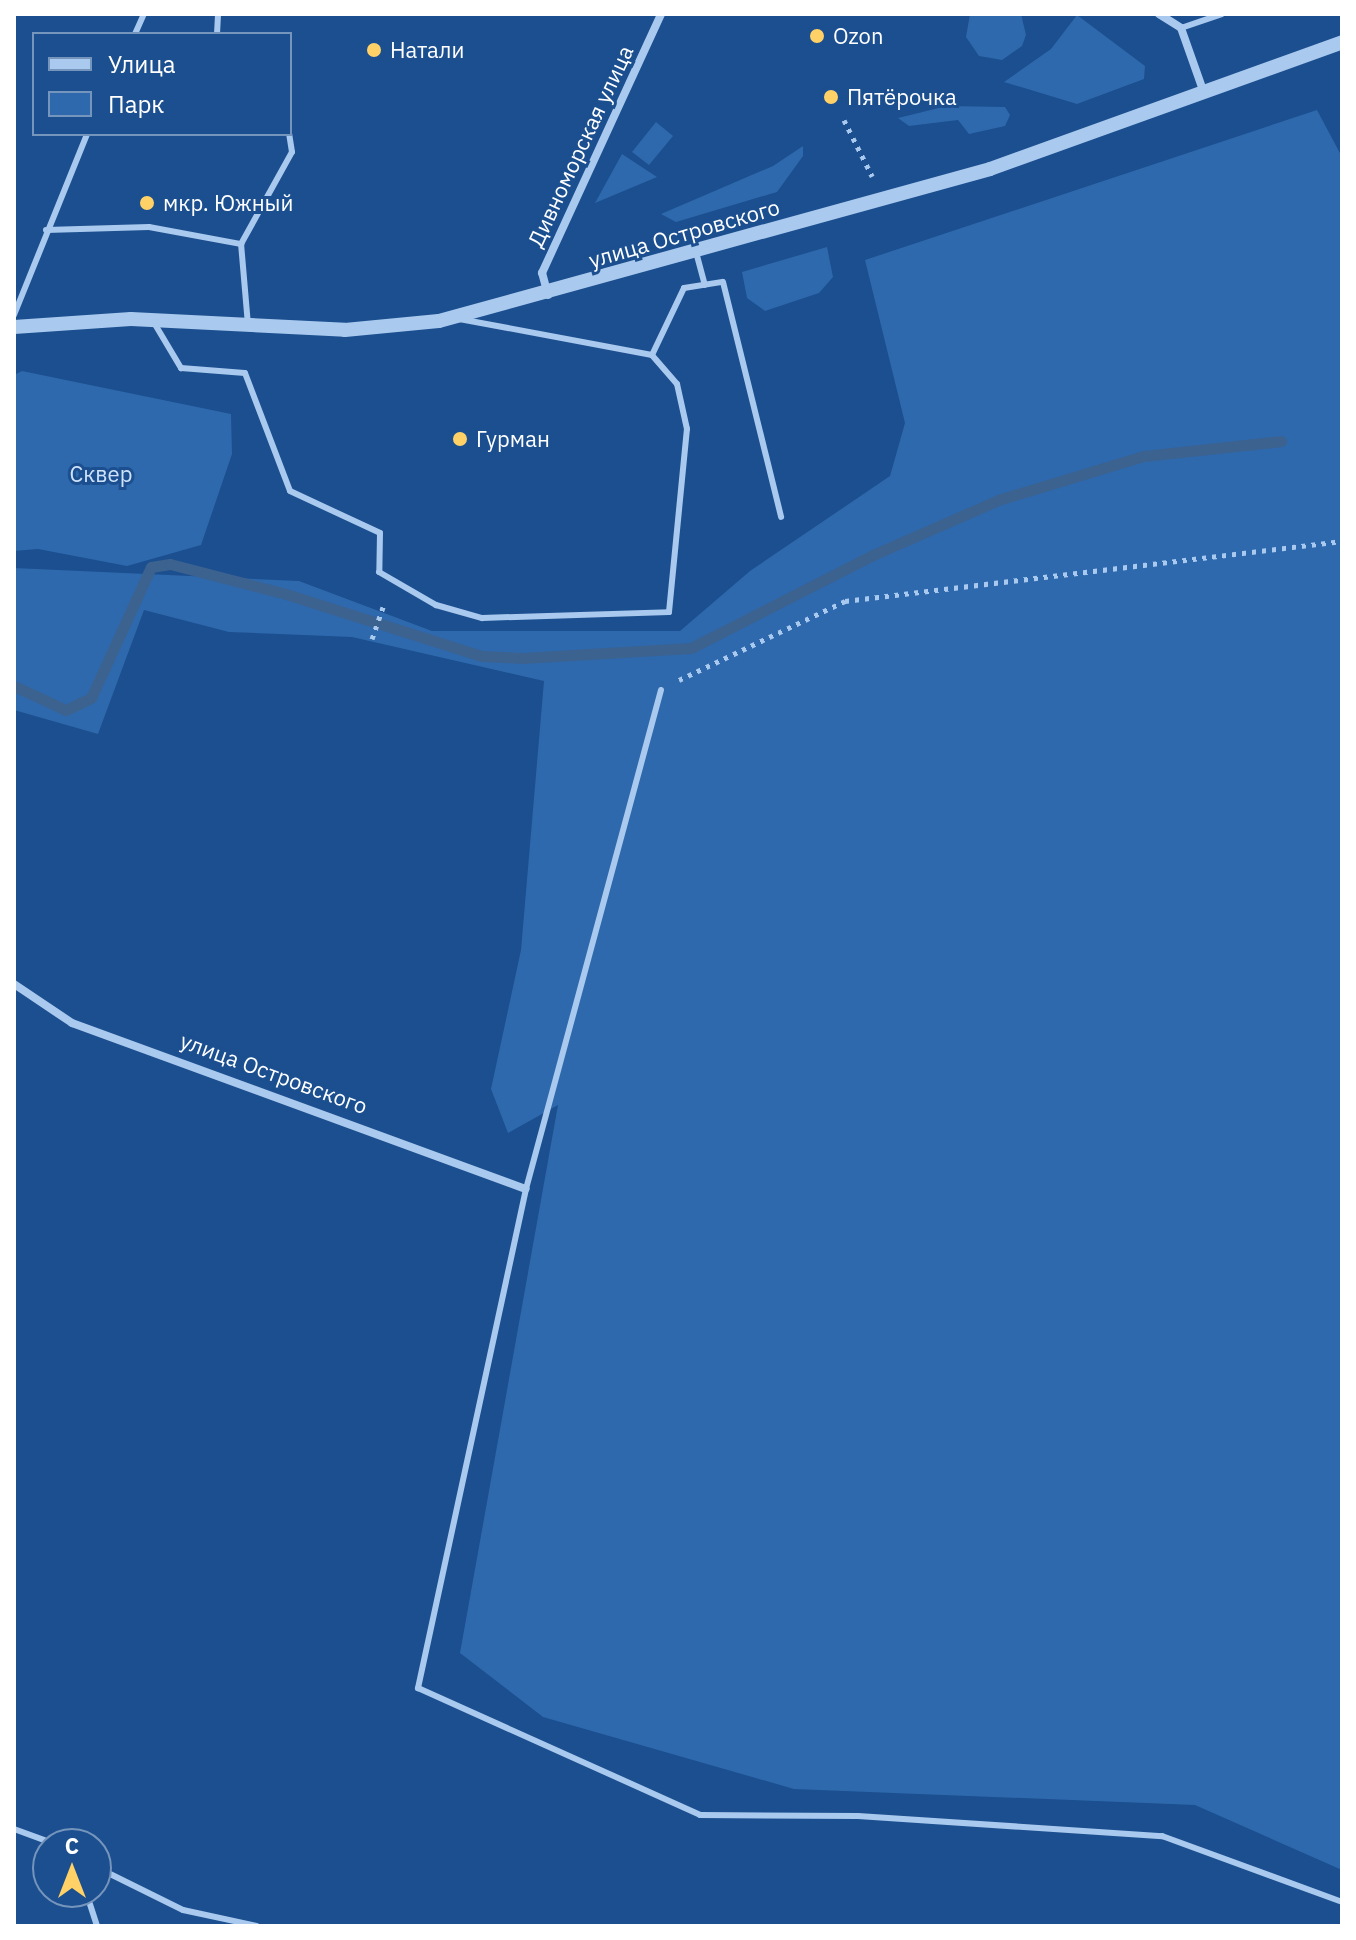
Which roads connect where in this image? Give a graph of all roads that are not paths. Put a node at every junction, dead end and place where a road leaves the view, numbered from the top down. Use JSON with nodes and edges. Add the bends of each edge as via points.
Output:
{"nodes":[{"id":1,"x":661,"y":14,"type":"edge"},
{"id":2,"x":1159,"y":14,"type":"edge"},
{"id":3,"x":1222,"y":14,"type":"edge"},
{"id":4,"x":1181,"y":28,"type":"junction"},
{"id":5,"x":1342,"y":42,"type":"edge"},
{"id":6,"x":1203,"y":90,"type":"junction"},
{"id":7,"x":86,"y":136,"type":"edge"},
{"id":8,"x":289,"y":136,"type":"edge"},
{"id":9,"x":46,"y":230,"type":"junction"},
{"id":10,"x":241,"y":244,"type":"junction"},
{"id":11,"x":696,"y":252,"type":"junction"},
{"id":12,"x":705,"y":285,"type":"junction"},
{"id":13,"x":548,"y":295,"type":"junction"},
{"id":14,"x":14,"y":315,"type":"edge"},
{"id":15,"x":450,"y":317,"type":"junction"},
{"id":16,"x":153,"y":321,"type":"junction"},
{"id":17,"x":14,"y":327,"type":"edge"},
{"id":18,"x":249,"y":327,"type":"junction"},
{"id":19,"x":652,"y":355,"type":"junction"},
{"id":20,"x":781,"y":517,"type":"dead end"},
{"id":21,"x":661,"y":690,"type":"road end"},
{"id":22,"x":14,"y":984,"type":"edge"},
{"id":23,"x":526,"y":1189,"type":"junction"},
{"id":24,"x":112,"y":1875,"type":"edge"},
{"id":25,"x":1342,"y":1902,"type":"edge"},
{"id":26,"x":257,"y":1926,"type":"edge"}],
"edges":[{"from":1,"to":13,"type":"street","name":"Дивноморская улица","via":[[542,273]]},
{"from":2,"to":4,"type":"street"},
{"from":3,"to":4,"type":"lane"},
{"from":4,"to":6,"type":"street"},
{"from":5,"to":6,"type":"street","name":"улица Островского"},
{"from":6,"to":11,"type":"street","name":"улица Островского","via":[[990,169]]},
{"from":7,"to":9,"type":"lane"},
{"from":8,"to":10,"type":"lane","via":[[292,152]]},
{"from":9,"to":10,"type":"lane","via":[[149,227]]},
{"from":9,"to":14,"type":"lane"},
{"from":10,"to":18,"type":"lane"},
{"from":11,"to":12,"type":"lane"},
{"from":11,"to":13,"type":"street","name":"улица Островского"},
{"from":12,"to":19,"type":"lane","via":[[684,288]]},
{"from":12,"to":20,"type":"lane","via":[[723,282]]},
{"from":13,"to":15,"type":"street","name":"улица Островского"},
{"from":15,"to":18,"type":"street","name":"улица Островского","via":[[345,330]]},
{"from":15,"to":19,"type":"lane"},
{"from":16,"to":17,"type":"street","name":"улица Островского"},
{"from":16,"to":18,"type":"street","name":"улица Островского"},
{"from":16,"to":19,"type":"lane","via":[[181,368],[245,373],[290,491],[380,533],[379,572],[436,605],[482,618],[669,612],[687,429],[677,384]]},
{"from":21,"to":23,"type":"lane"},
{"from":22,"to":23,"type":"street","name":"улица Островского","via":[[72,1023]]},
{"from":23,"to":25,"type":"lane","via":[[418,1688],[700,1815],[858,1816],[1162,1836]]},
{"from":24,"to":26,"type":"lane","via":[[183,1910]]}]}
